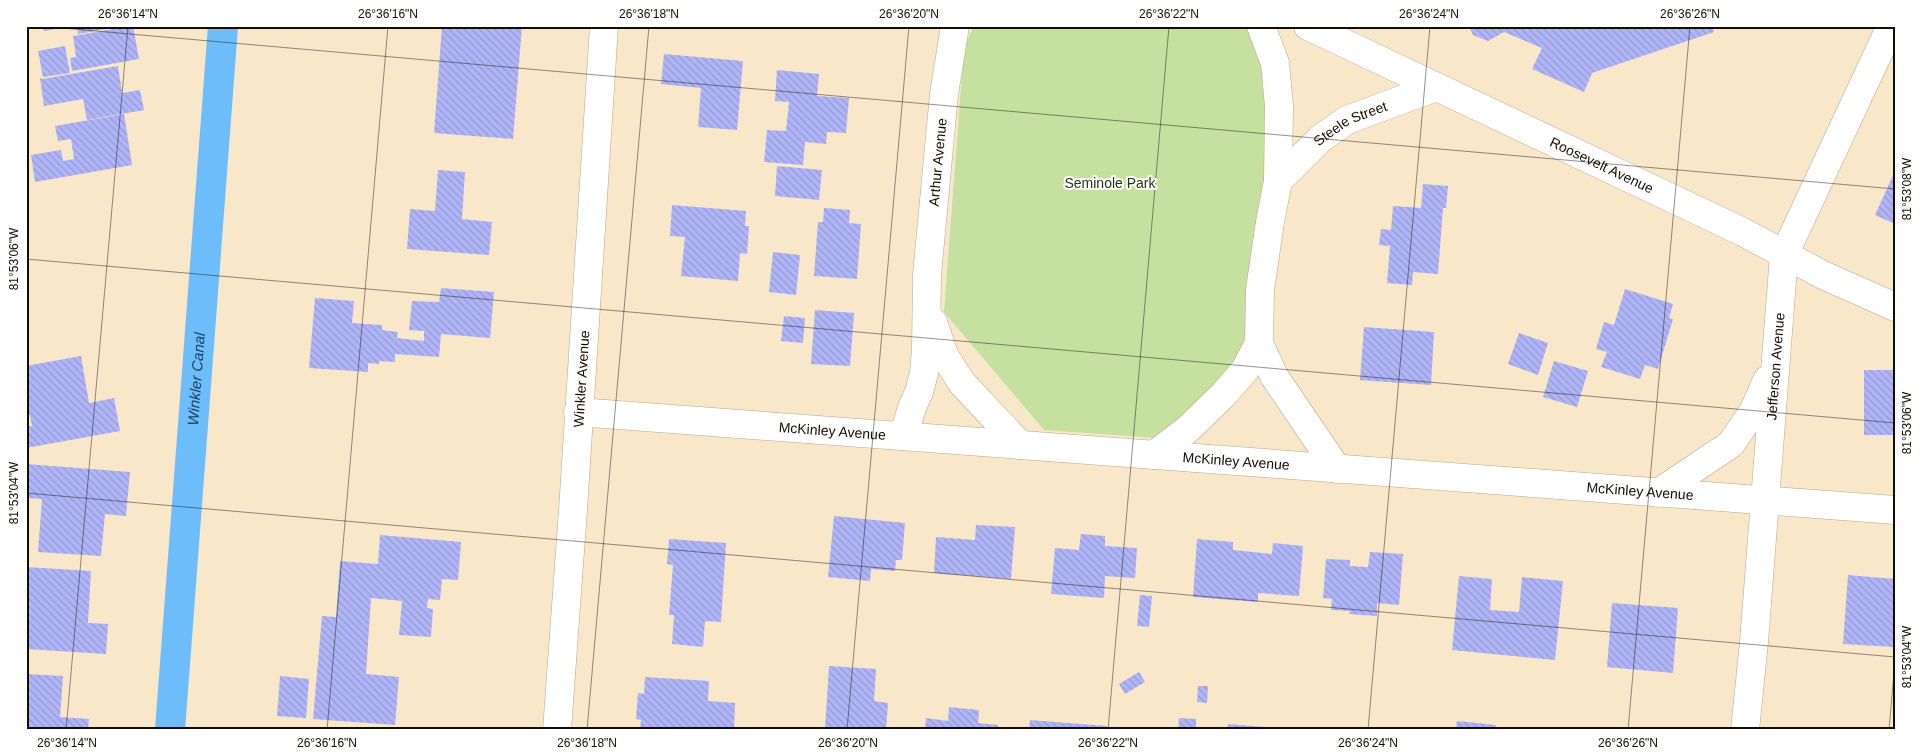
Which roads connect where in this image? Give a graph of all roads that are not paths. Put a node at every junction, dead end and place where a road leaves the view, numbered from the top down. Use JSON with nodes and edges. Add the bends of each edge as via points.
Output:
{"nodes":[{"id":1,"x":604,"y":26,"type":"edge"},
{"id":2,"x":1261,"y":26,"type":"edge"},
{"id":3,"x":1308,"y":26,"type":"edge"},
{"id":4,"x":1891,"y":26,"type":"edge"},
{"id":5,"x":954,"y":27,"type":"edge"},
{"id":6,"x":1436,"y":87,"type":"junction"},
{"id":7,"x":1278,"y":181,"type":"junction"},
{"id":8,"x":1784,"y":255,"type":"junction"},
{"id":9,"x":926,"y":301,"type":"junction"},
{"id":10,"x":1895,"y":307,"type":"edge"},
{"id":11,"x":1259,"y":343,"type":"junction"},
{"id":12,"x":1775,"y":359,"type":"junction"},
{"id":13,"x":578,"y":412,"type":"junction"},
{"id":14,"x":903,"y":436,"type":"junction"},
{"id":15,"x":1020,"y":445,"type":"junction"},
{"id":16,"x":1154,"y":455,"type":"junction"},
{"id":17,"x":1337,"y":469,"type":"junction"},
{"id":18,"x":1658,"y":492,"type":"junction"},
{"id":19,"x":1764,"y":501,"type":"junction"},
{"id":20,"x":1895,"y":510,"type":"edge"},
{"id":21,"x":557,"y":730,"type":"edge"},
{"id":22,"x":1745,"y":730,"type":"edge"}],
"edges":[{"from":1,"to":13,"type":"street","name":"Winkler Avenue"},
{"from":2,"to":7,"type":"street","via":[[1275,64],[1277,80]]},
{"from":3,"to":6,"type":"street","name":"Roosevelt Avenue"},
{"from":4,"to":8,"type":"street","name":"Jefferson Avenue"},
{"from":5,"to":9,"type":"street","name":"Arthur Avenue","via":[[944,94]]},
{"from":6,"to":7,"type":"street","name":"Steele Street","via":[[1347,120],[1320,139]]},
{"from":6,"to":8,"type":"street","name":"Roosevelt Avenue","via":[[1743,232]]},
{"from":7,"to":11,"type":"street","via":[[1260,290]]},
{"from":8,"to":10,"type":"street","name":"Roosevelt Avenue"},
{"from":8,"to":12,"type":"street","name":"Jefferson Avenue"},
{"from":9,"to":14,"type":"street","name":"Arthur Avenue","via":[[924,373]]},
{"from":9,"to":15,"type":"street","name":"Arthur Avenue","via":[[944,355],[962,383]]},
{"from":11,"to":16,"type":"street","via":[[1245,370],[1224,394],[1188,429]]},
{"from":11,"to":17,"type":"street","via":[[1274,376]]},
{"from":12,"to":18,"type":"street","via":[[1754,410],[1731,444]]},
{"from":12,"to":19,"type":"street","name":"Jefferson Avenue"},
{"from":13,"to":14,"type":"street","name":"McKinley Avenue"},
{"from":13,"to":21,"type":"street","name":"Winkler Avenue"},
{"from":14,"to":15,"type":"street","name":"McKinley Avenue"},
{"from":15,"to":16,"type":"street","name":"McKinley Avenue"},
{"from":16,"to":17,"type":"street","name":"McKinley Avenue"},
{"from":17,"to":18,"type":"street","name":"McKinley Avenue"},
{"from":18,"to":19,"type":"street","name":"McKinley Avenue"},
{"from":19,"to":20,"type":"street","name":"McKinley Avenue"},
{"from":19,"to":22,"type":"street","name":"Jefferson Avenue"}]}
